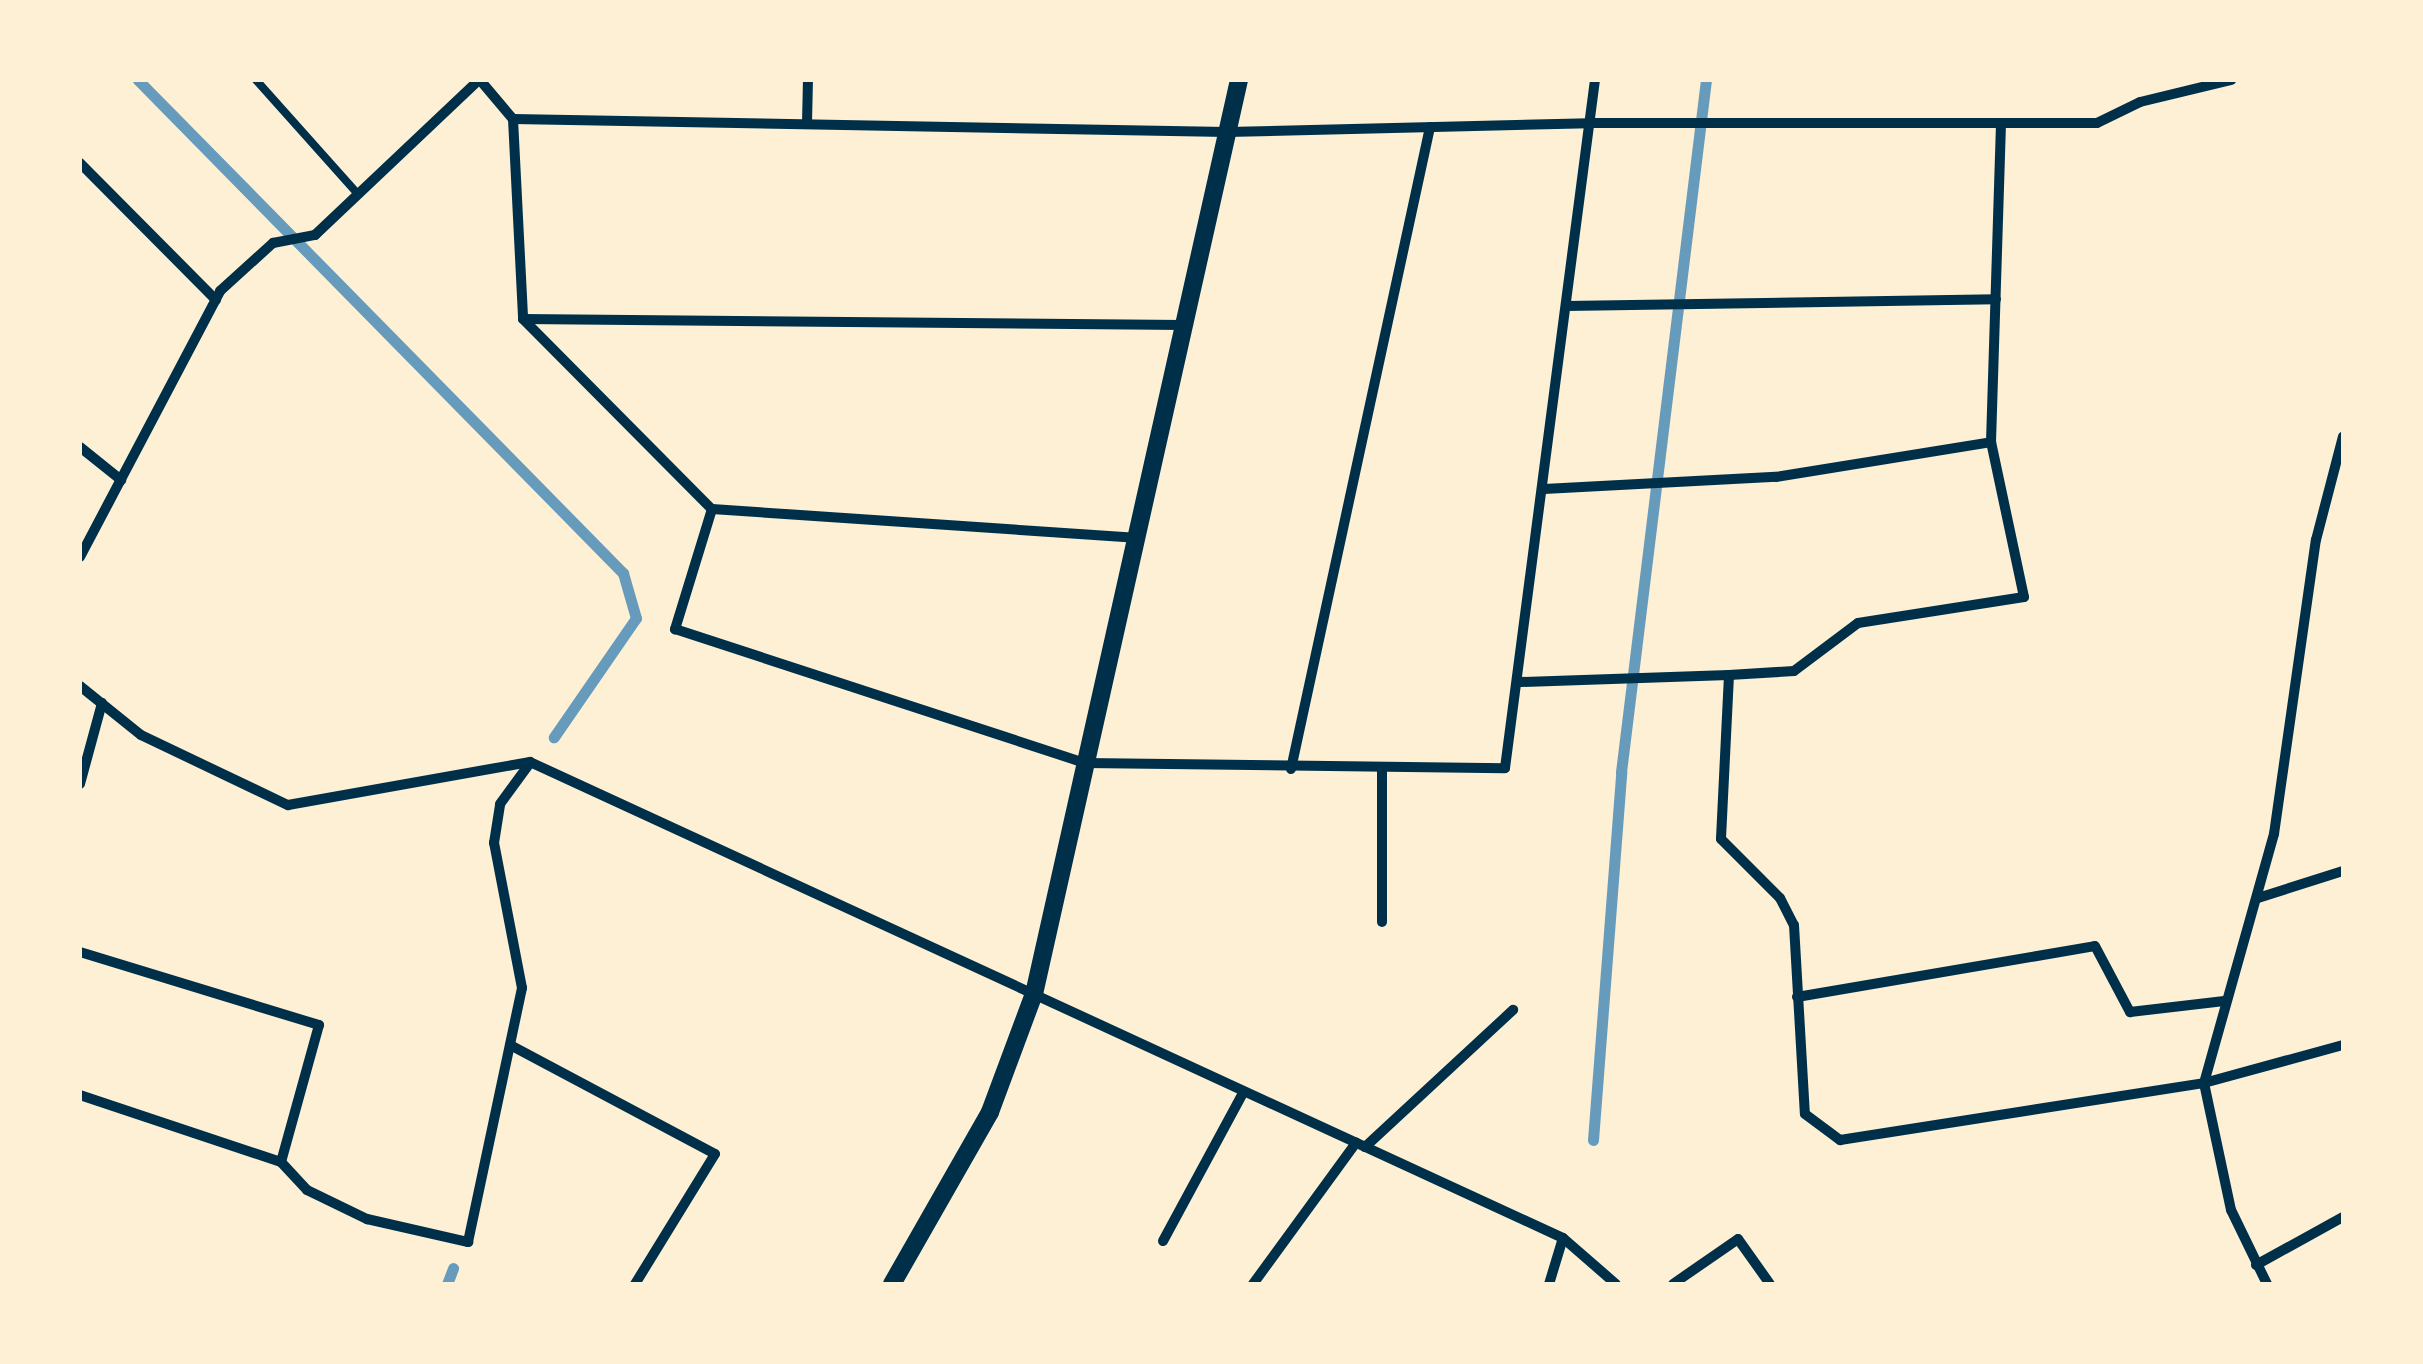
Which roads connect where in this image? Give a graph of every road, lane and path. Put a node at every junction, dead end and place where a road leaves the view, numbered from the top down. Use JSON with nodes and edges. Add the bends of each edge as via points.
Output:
{"nodes":[{"id":1,"x":256,"y":80,"type":"edge"},
{"id":2,"x":479,"y":80,"type":"edge"},
{"id":3,"x":808,"y":80,"type":"edge"},
{"id":4,"x":1239,"y":80,"type":"edge"},
{"id":5,"x":1595,"y":80,"type":"edge"},
{"id":6,"x":2231,"y":80,"type":"edge"},
{"id":7,"x":513,"y":118,"type":"junction"},
{"id":8,"x":807,"y":123,"type":"junction"},
{"id":9,"x":1589,"y":123,"type":"junction"},
{"id":10,"x":2001,"y":124,"type":"junction"},
{"id":11,"x":1430,"y":127,"type":"junction"},
{"id":12,"x":1227,"y":132,"type":"junction"},
{"id":13,"x":80,"y":163,"type":"edge"},
{"id":14,"x":358,"y":194,"type":"junction"},
{"id":15,"x":1996,"y":298,"type":"junction"},
{"id":16,"x":216,"y":300,"type":"junction"},
{"id":17,"x":1566,"y":306,"type":"junction"},
{"id":18,"x":522,"y":318,"type":"junction"},
{"id":19,"x":1183,"y":325,"type":"junction"},
{"id":20,"x":2343,"y":439,"type":"edge"},
{"id":21,"x":1991,"y":442,"type":"junction"},
{"id":22,"x":80,"y":446,"type":"edge"},
{"id":23,"x":121,"y":480,"type":"junction"},
{"id":24,"x":1544,"y":489,"type":"junction"},
{"id":25,"x":712,"y":509,"type":"junction"},
{"id":26,"x":1134,"y":538,"type":"junction"},
{"id":27,"x":80,"y":557,"type":"edge"},
{"id":28,"x":1728,"y":674,"type":"junction"},
{"id":29,"x":1520,"y":682,"type":"junction"},
{"id":30,"x":80,"y":686,"type":"edge"},
{"id":31,"x":102,"y":703,"type":"junction"},
{"id":32,"x":530,"y":762,"type":"junction"},
{"id":33,"x":1085,"y":763,"type":"junction"},
{"id":34,"x":1291,"y":769,"type":"junction"},
{"id":35,"x":1382,"y":769,"type":"junction"},
{"id":36,"x":80,"y":784,"type":"edge"},
{"id":37,"x":2343,"y":871,"type":"edge"},
{"id":38,"x":2258,"y":898,"type":"junction"},
{"id":39,"x":1382,"y":922,"type":"dead end"},
{"id":40,"x":80,"y":952,"type":"edge"},
{"id":41,"x":1034,"y":994,"type":"junction"},
{"id":42,"x":1797,"y":997,"type":"junction"},
{"id":43,"x":2224,"y":1001,"type":"junction"},
{"id":44,"x":1512,"y":1010,"type":"dead end"},
{"id":45,"x":2343,"y":1044,"type":"edge"},
{"id":46,"x":510,"y":1045,"type":"junction"},
{"id":47,"x":2204,"y":1083,"type":"junction"},
{"id":48,"x":1244,"y":1091,"type":"junction"},
{"id":49,"x":80,"y":1096,"type":"edge"},
{"id":50,"x":1361,"y":1144,"type":"junction"},
{"id":51,"x":281,"y":1162,"type":"junction"},
{"id":52,"x":2343,"y":1216,"type":"edge"},
{"id":53,"x":1564,"y":1238,"type":"junction"},
{"id":54,"x":1162,"y":1241,"type":"dead end"},
{"id":55,"x":2256,"y":1264,"type":"junction"},
{"id":56,"x":635,"y":1284,"type":"edge"},
{"id":57,"x":892,"y":1284,"type":"edge"},
{"id":58,"x":1253,"y":1284,"type":"edge"},
{"id":59,"x":1550,"y":1284,"type":"edge"},
{"id":60,"x":1616,"y":1284,"type":"edge"},
{"id":61,"x":1674,"y":1284,"type":"edge"},
{"id":62,"x":1770,"y":1284,"type":"edge"},
{"id":63,"x":2266,"y":1284,"type":"edge"}],
"edges":[{"from":1,"to":14,"type":"lane"},
{"from":2,"to":7,"type":"street"},
{"from":2,"to":14,"type":"street"},
{"from":3,"to":8,"type":"street"},
{"from":4,"to":12,"type":"street"},
{"from":5,"to":9,"type":"street"},
{"from":6,"to":10,"type":"street","via":[[2140,102],[2097,123]]},
{"from":7,"to":8,"type":"street"},
{"from":7,"to":18,"type":"street"},
{"from":8,"to":12,"type":"street"},
{"from":9,"to":10,"type":"street"},
{"from":9,"to":11,"type":"street"},
{"from":9,"to":17,"type":"street"},
{"from":10,"to":15,"type":"street"},
{"from":11,"to":12,"type":"street"},
{"from":11,"to":34,"type":"street"},
{"from":12,"to":19,"type":"street"},
{"from":13,"to":16,"type":"street"},
{"from":14,"to":16,"type":"street","via":[[315,236],[273,243]]},
{"from":15,"to":17,"type":"street"},
{"from":15,"to":21,"type":"street"},
{"from":16,"to":23,"type":"street"},
{"from":17,"to":24,"type":"street"},
{"from":18,"to":19,"type":"street"},
{"from":18,"to":25,"type":"street"},
{"from":19,"to":26,"type":"street"},
{"from":20,"to":38,"type":"street","via":[[2316,540],[2274,834]]},
{"from":21,"to":24,"type":"street","via":[[1776,476]]},
{"from":21,"to":28,"type":"street","via":[[2024,597],[1858,623],[1794,672]]},
{"from":22,"to":23,"type":"street"},
{"from":23,"to":27,"type":"street"},
{"from":24,"to":29,"type":"street"},
{"from":25,"to":26,"type":"street"},
{"from":25,"to":33,"type":"street","via":[[675,630]]},
{"from":26,"to":33,"type":"street"},
{"from":28,"to":29,"type":"street"},
{"from":28,"to":42,"type":"street","via":[[1721,839],[1780,898],[1794,924]]},
{"from":29,"to":35,"type":"street","via":[[1505,768]]},
{"from":30,"to":31,"type":"street"},
{"from":31,"to":32,"type":"street","via":[[141,735],[288,806]]},
{"from":31,"to":36,"type":"street"},
{"from":32,"to":41,"type":"street"},
{"from":32,"to":46,"type":"street","via":[[500,804],[494,843],[497,880],[521,961]]},
{"from":33,"to":34,"type":"street"},
{"from":33,"to":41,"type":"street"},
{"from":34,"to":35,"type":"street"},
{"from":35,"to":39,"type":"street"},
{"from":37,"to":38,"type":"street"},
{"from":38,"to":43,"type":"street"},
{"from":40,"to":51,"type":"street","via":[[319,1025]]},
{"from":41,"to":48,"type":"street"},
{"from":41,"to":57,"type":"street","via":[[990,1112]]},
{"from":42,"to":43,"type":"street","via":[[2095,946],[2130,1012]]},
{"from":42,"to":47,"type":"street","via":[[1806,1114],[1840,1140]]},
{"from":43,"to":47,"type":"street"},
{"from":44,"to":50,"type":"street"},
{"from":45,"to":47,"type":"street"},
{"from":46,"to":51,"type":"street","via":[[468,1242],[367,1220],[307,1190]]},
{"from":46,"to":56,"type":"street","via":[[715,1154]]},
{"from":47,"to":55,"type":"street","via":[[2231,1210]]},
{"from":48,"to":50,"type":"street"},
{"from":48,"to":54,"type":"street"},
{"from":49,"to":51,"type":"street"},
{"from":50,"to":53,"type":"street"},
{"from":50,"to":58,"type":"street"},
{"from":52,"to":55,"type":"street"},
{"from":53,"to":59,"type":"street"},
{"from":53,"to":60,"type":"street"},
{"from":55,"to":63,"type":"street"},
{"from":61,"to":62,"type":"street","via":[[1738,1239]]}]}
